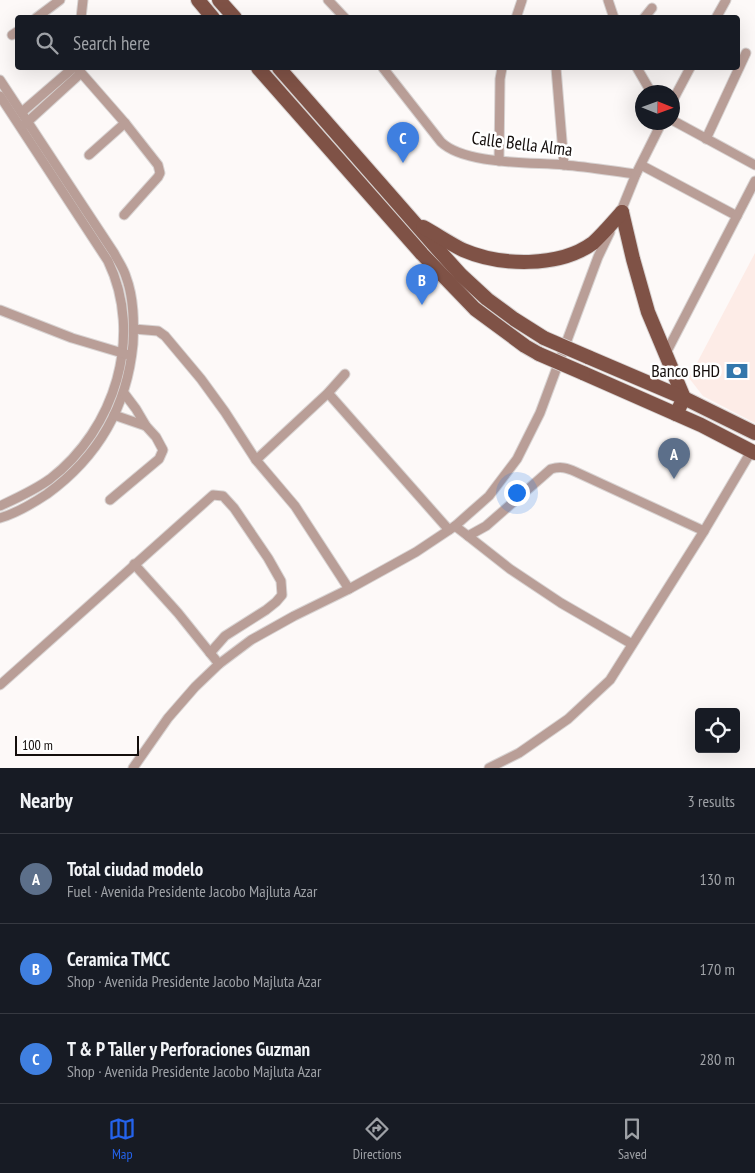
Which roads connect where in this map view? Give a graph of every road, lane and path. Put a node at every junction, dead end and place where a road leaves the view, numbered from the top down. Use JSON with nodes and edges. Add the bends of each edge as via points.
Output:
{"nodes":[{"id":1,"x":60,"y":0,"type":"edge"},
{"id":2,"x":83,"y":0,"type":"edge"},
{"id":3,"x":198,"y":0,"type":"edge"},
{"id":4,"x":219,"y":0,"type":"edge"},
{"id":5,"x":328,"y":0,"type":"edge"},
{"id":6,"x":522,"y":0,"type":"edge"},
{"id":7,"x":608,"y":0,"type":"edge"},
{"id":8,"x":726,"y":0,"type":"edge"},
{"id":9,"x":652,"y":8,"type":"dead end"},
{"id":10,"x":40,"y":15,"type":"edge"},
{"id":11,"x":81,"y":15,"type":"edge"},
{"id":12,"x":210,"y":15,"type":"edge"},
{"id":13,"x":232,"y":15,"type":"edge"},
{"id":14,"x":342,"y":15,"type":"edge"},
{"id":15,"x":517,"y":15,"type":"edge"},
{"id":16,"x":613,"y":15,"type":"edge"},
{"id":17,"x":646,"y":15,"type":"edge"},
{"id":18,"x":718,"y":15,"type":"edge"},
{"id":19,"x":746,"y":53,"type":"dead end"},
{"id":20,"x":740,"y":66,"type":"edge"},
{"id":21,"x":76,"y":70,"type":"edge"},
{"id":22,"x":76,"y":70,"type":"edge"},
{"id":23,"x":78,"y":70,"type":"edge"},
{"id":24,"x":260,"y":70,"type":"edge"},
{"id":25,"x":281,"y":70,"type":"edge"},
{"id":26,"x":385,"y":70,"type":"edge"},
{"id":27,"x":502,"y":70,"type":"edge"},
{"id":28,"x":556,"y":70,"type":"edge"},
{"id":29,"x":638,"y":70,"type":"edge"},
{"id":30,"x":689,"y":70,"type":"edge"},
{"id":31,"x":738,"y":70,"type":"edge"},
{"id":32,"x":0,"y":80,"type":"edge"},
{"id":33,"x":647,"y":85,"type":"edge"},
{"id":34,"x":680,"y":87,"type":"edge"},
{"id":35,"x":0,"y":96,"type":"edge"},
{"id":36,"x":7,"y":106,"type":"junction"},
{"id":37,"x":22,"y":112,"type":"junction"},
{"id":38,"x":0,"y":113,"type":"edge"},
{"id":39,"x":125,"y":123,"type":"junction"},
{"id":40,"x":680,"y":124,"type":"edge"},
{"id":41,"x":25,"y":125,"type":"junction"},
{"id":42,"x":658,"y":130,"type":"edge"},
{"id":43,"x":706,"y":139,"type":"junction"},
{"id":44,"x":89,"y":155,"type":"dead end"},
{"id":45,"x":499,"y":161,"type":"junction"},
{"id":46,"x":564,"y":165,"type":"junction"},
{"id":47,"x":641,"y":165,"type":"junction"},
{"id":48,"x":755,"y":165,"type":"edge"},
{"id":49,"x":636,"y":174,"type":"junction"},
{"id":50,"x":755,"y":181,"type":"edge"},
{"id":51,"x":622,"y":212,"type":"junction"},
{"id":52,"x":124,"y":215,"type":"dead end"},
{"id":53,"x":737,"y":216,"type":"junction"},
{"id":54,"x":414,"y":222,"type":"junction"},
{"id":55,"x":0,"y":310,"type":"edge"},
{"id":56,"x":134,"y":329,"type":"junction"},
{"id":57,"x":127,"y":355,"type":"junction"},
{"id":58,"x":665,"y":355,"type":"junction"},
{"id":59,"x":345,"y":374,"type":"dead end"},
{"id":60,"x":124,"y":393,"type":"junction"},
{"id":61,"x":328,"y":393,"type":"junction"},
{"id":62,"x":684,"y":398,"type":"junction"},
{"id":63,"x":676,"y":414,"type":"junction"},
{"id":64,"x":114,"y":416,"type":"junction"},
{"id":65,"x":146,"y":426,"type":"junction"},
{"id":66,"x":755,"y":433,"type":"edge"},
{"id":67,"x":753,"y":452,"type":"edge"},
{"id":68,"x":256,"y":460,"type":"junction"},
{"id":69,"x":110,"y":500,"type":"dead end"},
{"id":70,"x":0,"y":506,"type":"edge"},
{"id":71,"x":0,"y":518,"type":"edge"},
{"id":72,"x":452,"y":528,"type":"junction"},
{"id":73,"x":704,"y":530,"type":"junction"},
{"id":74,"x":468,"y":536,"type":"junction"},
{"id":75,"x":134,"y":564,"type":"junction"},
{"id":76,"x":350,"y":589,"type":"junction"},
{"id":77,"x":632,"y":644,"type":"junction"},
{"id":78,"x":210,"y":653,"type":"junction"},
{"id":79,"x":219,"y":664,"type":"junction"},
{"id":80,"x":0,"y":685,"type":"edge"},
{"id":81,"x":133,"y":768,"type":"edge"},
{"id":82,"x":489,"y":768,"type":"edge"}],
"edges":[{"from":1,"to":10,"type":"street"},
{"from":2,"to":11,"type":"street"},
{"from":3,"to":12,"type":"main road"},
{"from":4,"to":13,"type":"main road"},
{"from":5,"to":14,"type":"street"},
{"from":6,"to":15,"type":"street"},
{"from":7,"to":16,"type":"street"},
{"from":8,"to":18,"type":"street"},
{"from":9,"to":17,"type":"street"},
{"from":19,"to":20,"type":"street"},
{"from":21,"to":37,"type":"street"},
{"from":22,"to":41,"type":"street"},
{"from":23,"to":39,"type":"street"},
{"from":24,"to":63,"type":"main road","bridge":true,"via":[[422,254],[475,309],[539,354]]},
{"from":25,"to":54,"type":"main road"},
{"from":26,"to":45,"type":"street","name":"Calle Bella Alma","via":[[448,149]]},
{"from":27,"to":45,"type":"street"},
{"from":28,"to":46,"type":"street"},
{"from":29,"to":33,"type":"street"},
{"from":30,"to":34,"type":"street"},
{"from":31,"to":43,"type":"street"},
{"from":32,"to":37,"type":"street"},
{"from":35,"to":36,"type":"street"},
{"from":36,"to":38,"type":"street"},
{"from":36,"to":41,"type":"street"},
{"from":37,"to":41,"type":"street"},
{"from":39,"to":44,"type":"street"},
{"from":39,"to":52,"type":"street","via":[[158,165],[160,173]]},
{"from":40,"to":43,"type":"street"},
{"from":41,"to":56,"type":"street","via":[[114,253],[126,276]]},
{"from":41,"to":57,"type":"street","via":[[116,279]]},
{"from":42,"to":47,"type":"street"},
{"from":43,"to":48,"type":"street"},
{"from":45,"to":46,"type":"street","name":"Calle Bella Alma"},
{"from":46,"to":49,"type":"street","name":"Calle Bella Alma"},
{"from":47,"to":49,"type":"street"},
{"from":47,"to":53,"type":"street"},
{"from":49,"to":51,"type":"street"},
{"from":50,"to":53,"type":"street"},
{"from":51,"to":54,"type":"main road","via":[[593,242],[573,254],[546,261],[511,262],[480,256]]},
{"from":51,"to":58,"type":"main road","via":[[641,290]]},
{"from":51,"to":72,"type":"street","via":[[598,257],[540,413],[518,459],[489,496]]},
{"from":53,"to":58,"type":"street"},
{"from":54,"to":62,"type":"main road","bridge":true,"via":[[461,275],[514,319],[544,338]]},
{"from":55,"to":57,"type":"street"},
{"from":56,"to":57,"type":"street"},
{"from":56,"to":68,"type":"street","via":[[158,331],[164,336],[226,412]]},
{"from":57,"to":60,"type":"street"},
{"from":57,"to":70,"type":"street","via":[[101,418],[84,446],[49,479]]},
{"from":58,"to":62,"type":"main road"},
{"from":59,"to":61,"type":"street"},
{"from":60,"to":64,"type":"street"},
{"from":60,"to":65,"type":"street"},
{"from":61,"to":68,"type":"street"},
{"from":61,"to":72,"type":"street"},
{"from":62,"to":63,"type":"main road"},
{"from":62,"to":66,"type":"main road"},
{"from":63,"to":67,"type":"main road"},
{"from":64,"to":65,"type":"street"},
{"from":64,"to":71,"type":"street","via":[[96,448],[73,473],[30,505]]},
{"from":65,"to":69,"type":"street","via":[[163,450],[158,459]]},
{"from":67,"to":73,"type":"street"},
{"from":68,"to":76,"type":"street","via":[[295,506]]},
{"from":72,"to":74,"type":"street"},
{"from":72,"to":76,"type":"street"},
{"from":73,"to":74,"type":"street","via":[[576,472],[557,467],[486,526]]},
{"from":73,"to":77,"type":"street"},
{"from":74,"to":77,"type":"street","via":[[561,603]]},
{"from":75,"to":78,"type":"street"},
{"from":75,"to":78,"type":"street","via":[[213,495],[222,496],[234,508],[281,581],[282,595],[266,610],[225,636]]},
{"from":75,"to":80,"type":"street"},
{"from":76,"to":79,"type":"street","via":[[251,640]]},
{"from":77,"to":82,"type":"street","via":[[610,680],[568,719],[519,753]]},
{"from":78,"to":79,"type":"street"},
{"from":79,"to":81,"type":"street","via":[[168,718]]}]}
